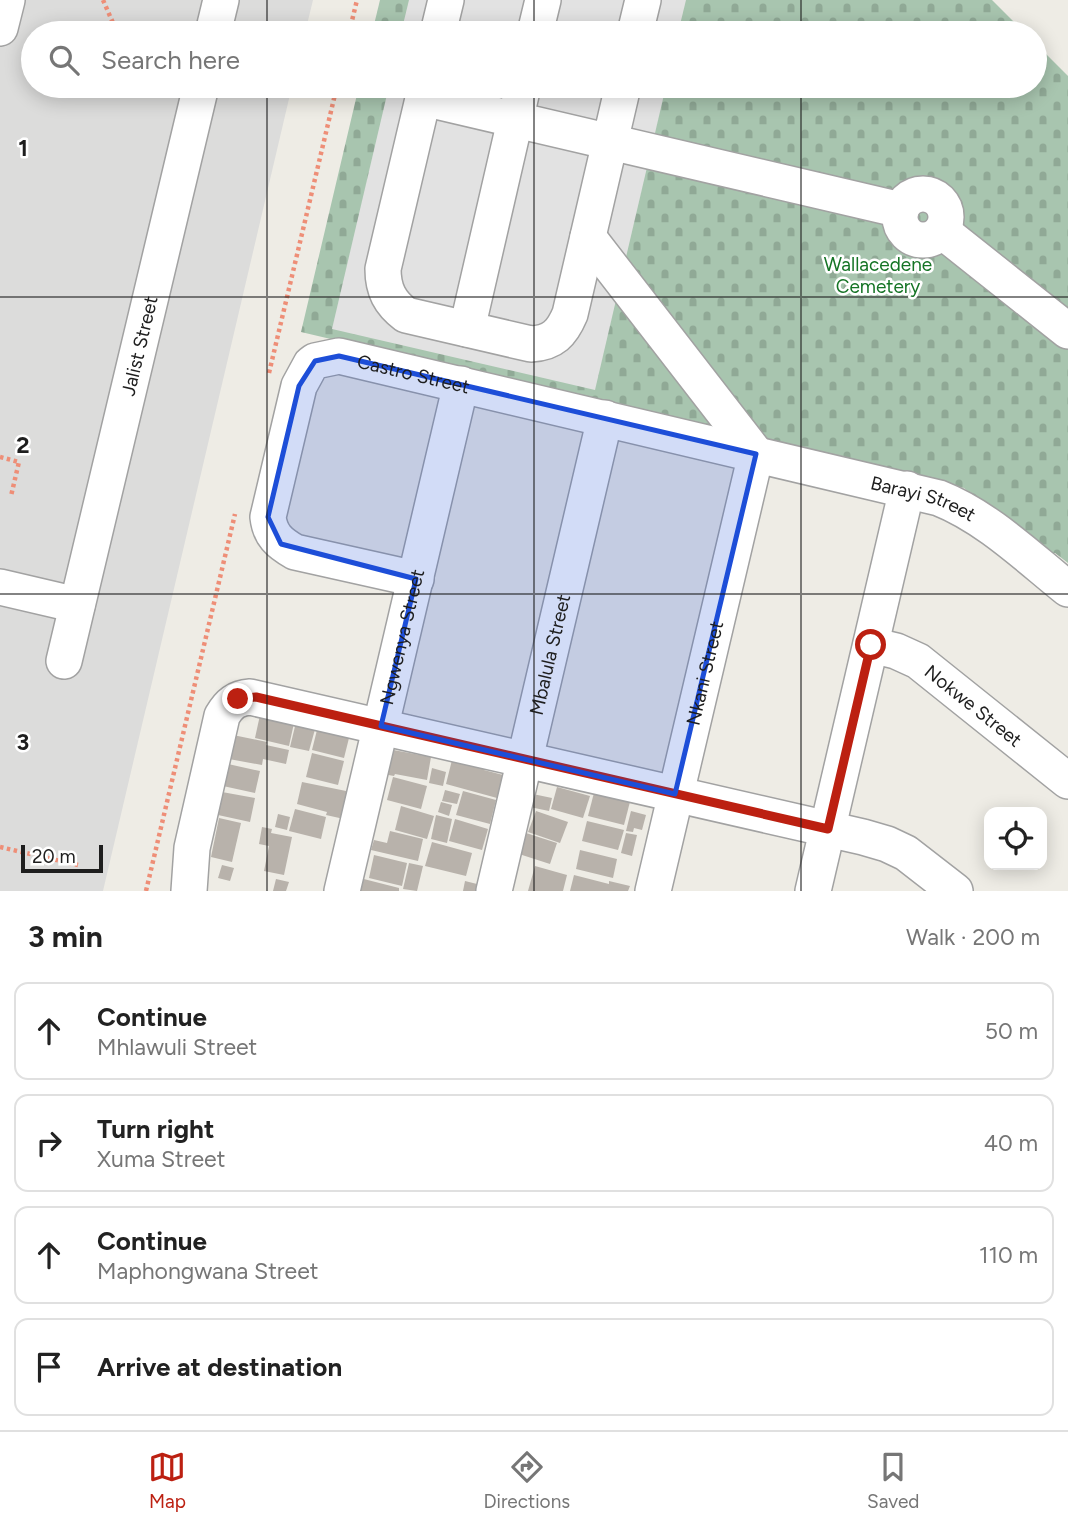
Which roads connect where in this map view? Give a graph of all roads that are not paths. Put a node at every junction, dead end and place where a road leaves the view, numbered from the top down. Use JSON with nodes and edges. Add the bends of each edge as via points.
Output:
{"nodes":[{"id":1,"x":7,"y":0,"type":"edge"},
{"id":2,"x":221,"y":0,"type":"edge"},
{"id":3,"x":446,"y":0,"type":"edge"},
{"id":4,"x":543,"y":0,"type":"edge"},
{"id":5,"x":643,"y":0,"type":"edge"},
{"id":6,"x":216,"y":21,"type":"edge"},
{"id":7,"x":441,"y":21,"type":"edge"},
{"id":8,"x":538,"y":21,"type":"edge"},
{"id":9,"x":638,"y":21,"type":"edge"},
{"id":10,"x":0,"y":28,"type":"edge"},
{"id":11,"x":198,"y":98,"type":"edge"},
{"id":12,"x":424,"y":98,"type":"edge"},
{"id":13,"x":444,"y":98,"type":"edge"},
{"id":14,"x":520,"y":98,"type":"edge"},
{"id":15,"x":620,"y":98,"type":"edge"},
{"id":16,"x":515,"y":120,"type":"junction"},
{"id":17,"x":610,"y":142,"type":"junction"},
{"id":18,"x":588,"y":237,"type":"junction"},
{"id":19,"x":467,"y":329,"type":"junction"},
{"id":20,"x":1068,"y":331,"type":"edge"},
{"id":21,"x":461,"y":384,"type":"junction"},
{"id":22,"x":605,"y":418,"type":"junction"},
{"id":23,"x":756,"y":454,"type":"junction"},
{"id":24,"x":907,"y":489,"type":"junction"},
{"id":25,"x":415,"y":579,"type":"junction"},
{"id":26,"x":0,"y":587,"type":"edge"},
{"id":27,"x":1068,"y":589,"type":"edge"},
{"id":28,"x":77,"y":605,"type":"junction"},
{"id":29,"x":871,"y":645,"type":"junction"},
{"id":30,"x":64,"y":661,"type":"dead end"},
{"id":31,"x":381,"y":726,"type":"junction"},
{"id":32,"x":525,"y":760,"type":"junction"},
{"id":33,"x":1068,"y":781,"type":"edge"},
{"id":34,"x":676,"y":794,"type":"junction"},
{"id":35,"x":828,"y":829,"type":"junction"},
{"id":36,"x":199,"y":889,"type":"edge"},
{"id":37,"x":342,"y":891,"type":"edge"},
{"id":38,"x":494,"y":891,"type":"edge"},
{"id":39,"x":653,"y":891,"type":"edge"},
{"id":40,"x":813,"y":891,"type":"edge"},
{"id":41,"x":955,"y":891,"type":"edge"}],
"edges":[{"from":1,"to":10,"type":"street"},
{"from":2,"to":6,"type":"street"},
{"from":3,"to":7,"type":"street"},
{"from":4,"to":8,"type":"street"},
{"from":5,"to":9,"type":"street"},
{"from":11,"to":28,"type":"street","name":"Jalist Street"},
{"from":12,"to":19,"type":"street","via":[[383,269],[384,287],[392,303],[407,315]]},
{"from":13,"to":16,"type":"street"},
{"from":14,"to":16,"type":"street"},
{"from":15,"to":17,"type":"street"},
{"from":16,"to":17,"type":"street"},
{"from":16,"to":19,"type":"street"},
{"from":17,"to":18,"type":"street"},
{"from":17,"to":20,"type":"street","via":[[901,210],[906,233],[929,240],[942,231]]},
{"from":18,"to":19,"type":"street","via":[[570,314],[552,339],[531,344]]},
{"from":18,"to":23,"type":"street"},
{"from":21,"to":22,"type":"street","name":"Castro Street"},
{"from":21,"to":25,"type":"street","name":"Ngwenya Street"},
{"from":21,"to":25,"type":"street","name":"Castro Street","via":[[339,356],[315,360],[299,386],[268,517],[274,536],[295,552]]},
{"from":22,"to":23,"type":"street","name":"Castro Street"},
{"from":22,"to":32,"type":"street","name":"Mbalula Street"},
{"from":23,"to":24,"type":"street","name":"Barayi Street"},
{"from":23,"to":34,"type":"street","name":"Nkani Street"},
{"from":24,"to":27,"type":"street","name":"Barayi Street","via":[[955,504],[975,516]]},
{"from":24,"to":29,"type":"street"},
{"from":25,"to":31,"type":"street","name":"Ngwenya Street"},
{"from":26,"to":28,"type":"street"},
{"from":28,"to":30,"type":"street","name":"Jalist Street"},
{"from":29,"to":33,"type":"street","name":"Nokwe Street","via":[[918,661]]},
{"from":29,"to":35,"type":"street"},
{"from":31,"to":32,"type":"street"},
{"from":31,"to":36,"type":"street","via":[[256,697],[231,704],[222,716],[192,848]]},
{"from":31,"to":37,"type":"street","name":"Ngwenya Street"},
{"from":32,"to":34,"type":"street"},
{"from":32,"to":38,"type":"street","name":"Mbalula Street"},
{"from":34,"to":35,"type":"street"},
{"from":34,"to":39,"type":"street","name":"Nkani Street"},
{"from":35,"to":40,"type":"street"},
{"from":35,"to":41,"type":"street","via":[[897,849]]}]}
